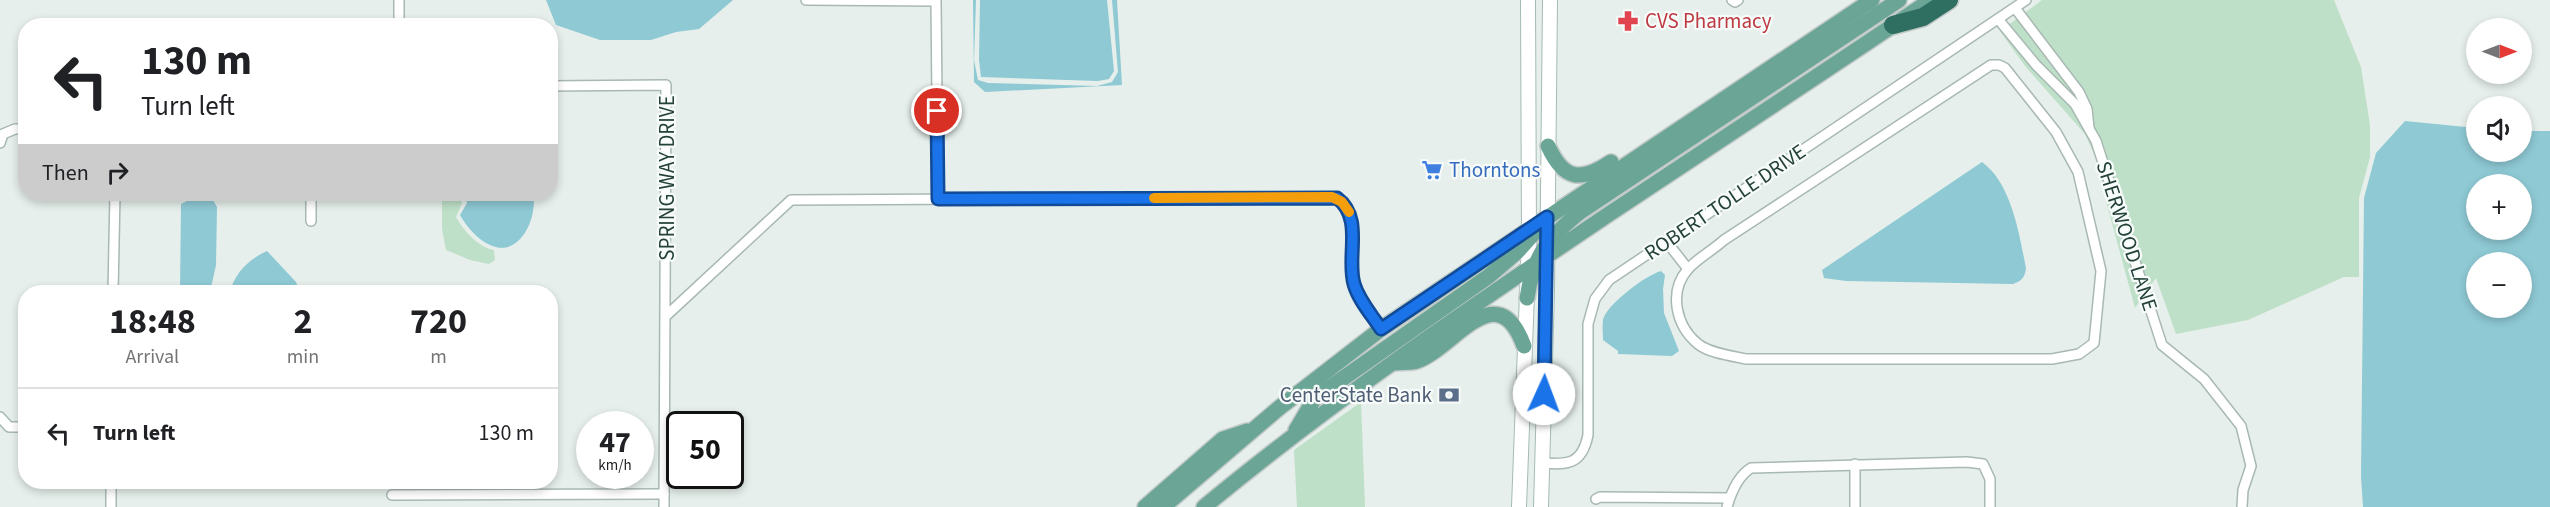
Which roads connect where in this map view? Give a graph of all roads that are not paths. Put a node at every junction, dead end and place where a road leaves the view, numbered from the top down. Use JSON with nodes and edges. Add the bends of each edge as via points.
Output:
{"nodes":[{"id":1,"x":399,"y":0,"type":"edge"},
{"id":2,"x":806,"y":0,"type":"edge"},
{"id":3,"x":1528,"y":0,"type":"edge"},
{"id":4,"x":1550,"y":0,"type":"edge"},
{"id":5,"x":1732,"y":0,"type":"edge"},
{"id":6,"x":1738,"y":0,"type":"edge"},
{"id":7,"x":1872,"y":0,"type":"edge"},
{"id":8,"x":1899,"y":0,"type":"edge"},
{"id":9,"x":1931,"y":0,"type":"edge"},
{"id":10,"x":1949,"y":0,"type":"edge"},
{"id":11,"x":2026,"y":0,"type":"edge"},
{"id":12,"x":2015,"y":8,"type":"junction"},
{"id":13,"x":399,"y":18,"type":"edge"},
{"id":14,"x":1998,"y":19,"type":"junction"},
{"id":15,"x":1893,"y":25,"type":"junction"},
{"id":16,"x":1822,"y":33,"type":"junction"},
{"id":17,"x":558,"y":86,"type":"edge"},
{"id":18,"x":2089,"y":128,"type":"junction"},
{"id":19,"x":18,"y":129,"type":"edge"},
{"id":20,"x":0,"y":143,"type":"edge"},
{"id":21,"x":1548,"y":146,"type":"junction"},
{"id":22,"x":938,"y":199,"type":"junction"},
{"id":23,"x":115,"y":201,"type":"edge"},
{"id":24,"x":311,"y":201,"type":"edge"},
{"id":25,"x":1547,"y":217,"type":"junction"},
{"id":26,"x":311,"y":220,"type":"dead end"},
{"id":27,"x":1529,"y":235,"type":"junction"},
{"id":28,"x":1666,"y":241,"type":"junction"},
{"id":29,"x":1548,"y":248,"type":"junction"},
{"id":30,"x":1531,"y":266,"type":"junction"},
{"id":31,"x":1688,"y":269,"type":"junction"},
{"id":32,"x":113,"y":285,"type":"edge"},
{"id":33,"x":1527,"y":298,"type":"joint"},
{"id":34,"x":667,"y":315,"type":"junction"},
{"id":35,"x":1381,"y":329,"type":"junction"},
{"id":36,"x":1524,"y":346,"type":"junction"},
{"id":37,"x":1390,"y":364,"type":"junction"},
{"id":38,"x":0,"y":417,"type":"edge"},
{"id":39,"x":18,"y":427,"type":"edge"},
{"id":40,"x":1255,"y":428,"type":"junction"},
{"id":41,"x":1292,"y":436,"type":"junction"},
{"id":42,"x":1216,"y":461,"type":"junction"},
{"id":43,"x":1542,"y":463,"type":"junction"},
{"id":44,"x":1855,"y":464,"type":"junction"},
{"id":45,"x":111,"y":489,"type":"edge"},
{"id":46,"x":664,"y":494,"type":"junction"},
{"id":47,"x":393,"y":495,"type":"dead end"},
{"id":48,"x":1596,"y":499,"type":"dead end"},
{"id":49,"x":1728,"y":502,"type":"edge"},
{"id":50,"x":111,"y":507,"type":"edge"},
{"id":51,"x":664,"y":507,"type":"edge"},
{"id":52,"x":1145,"y":507,"type":"edge"},
{"id":53,"x":1163,"y":507,"type":"edge"},
{"id":54,"x":1179,"y":507,"type":"edge"},
{"id":55,"x":1204,"y":507,"type":"edge"},
{"id":56,"x":1519,"y":507,"type":"edge"},
{"id":57,"x":1541,"y":507,"type":"edge"},
{"id":58,"x":1855,"y":507,"type":"edge"},
{"id":59,"x":1990,"y":507,"type":"edge"},
{"id":60,"x":2242,"y":507,"type":"edge"}],
"edges":[{"from":1,"to":13,"type":"street"},
{"from":2,"to":22,"type":"street","via":[[936,1]]},
{"from":3,"to":27,"type":"main road"},
{"from":4,"to":21,"type":"main road"},
{"from":5,"to":6,"type":"street"},
{"from":7,"to":16,"type":"main road"},
{"from":8,"to":29,"type":"main road","via":[[1590,206],[1564,225]]},
{"from":9,"to":15,"type":"main road"},
{"from":10,"to":15,"type":"highway","via":[[1923,17]]},
{"from":11,"to":12,"type":"street","name":"ROBERT TOLLE DRIVE"},
{"from":12,"to":14,"type":"street","name":"ROBERT TOLLE DRIVE"},
{"from":12,"to":18,"type":"street","name":"SHERWOOD LANE","via":[[2079,92],[2087,109]]},
{"from":14,"to":18,"type":"street","name":"SHERWOOD LANE","via":[[2069,97]]},
{"from":14,"to":28,"type":"street","name":"ROBERT TOLLE DRIVE"},
{"from":15,"to":29,"type":"main road"},
{"from":16,"to":21,"type":"main road","via":[[1785,46],[1589,175],[1569,173]]},
{"from":16,"to":25,"type":"main road"},
{"from":17,"to":34,"type":"street","name":"SPRING WAY DRIVE","via":[[666,85]]},
{"from":18,"to":60,"type":"street","name":"SHERWOOD LANE","via":[[2162,345],[2204,378],[2241,426],[2251,466]]},
{"from":19,"to":20,"type":"street","via":[[3,134]]},
{"from":21,"to":25,"type":"main road"},
{"from":22,"to":34,"type":"street","via":[[791,200]]},
{"from":22,"to":35,"type":"street","via":[[1332,197],[1342,202],[1350,216],[1354,286]]},
{"from":23,"to":32,"type":"street"},
{"from":24,"to":26,"type":"street"},
{"from":25,"to":27,"type":"main road"},
{"from":25,"to":29,"type":"main road"},
{"from":27,"to":30,"type":"main road"},
{"from":27,"to":35,"type":"main road"},
{"from":27,"to":41,"type":"main road","via":[[1489,276],[1315,398]]},
{"from":28,"to":31,"type":"street"},
{"from":28,"to":43,"type":"street","name":"ROBERT TOLLE DRIVE","via":[[1599,291],[1588,324],[1586,447],[1572,462]]},
{"from":29,"to":30,"type":"main road"},
{"from":29,"to":43,"type":"main road"},
{"from":30,"to":33,"type":"main road"},
{"from":30,"to":37,"type":"main road"},
{"from":31,"to":31,"type":"street","via":[[1724,240],[1953,89],[1991,65],[2000,64],[2056,132],[2078,172],[2101,271],[2094,343],[2079,354],[2052,359],[1746,359],[1699,345],[1684,329],[1676,311],[1677,290]]},
{"from":33,"to":36,"type":"main road"},
{"from":34,"to":46,"type":"street"},
{"from":35,"to":40,"type":"main road"},
{"from":36,"to":37,"type":"main road","via":[[1513,323],[1494,314],[1478,319],[1417,361]]},
{"from":36,"to":56,"type":"main road"},
{"from":37,"to":41,"type":"main road"},
{"from":38,"to":39,"type":"street","via":[[9,427]]},
{"from":40,"to":42,"type":"main road"},
{"from":40,"to":52,"type":"main road","via":[[1223,439]]},
{"from":41,"to":55,"type":"main road"},
{"from":42,"to":53,"type":"main road"},
{"from":42,"to":54,"type":"main road","via":[[1198,489]]},
{"from":43,"to":57,"type":"main road"},
{"from":44,"to":49,"type":"street","via":[[1751,468],[1744,472]]},
{"from":44,"to":58,"type":"street"},
{"from":44,"to":59,"type":"street","via":[[1983,464],[1990,479]]},
{"from":45,"to":50,"type":"street"},
{"from":46,"to":47,"type":"street"},
{"from":46,"to":51,"type":"street"},
{"from":48,"to":49,"type":"street"}]}
